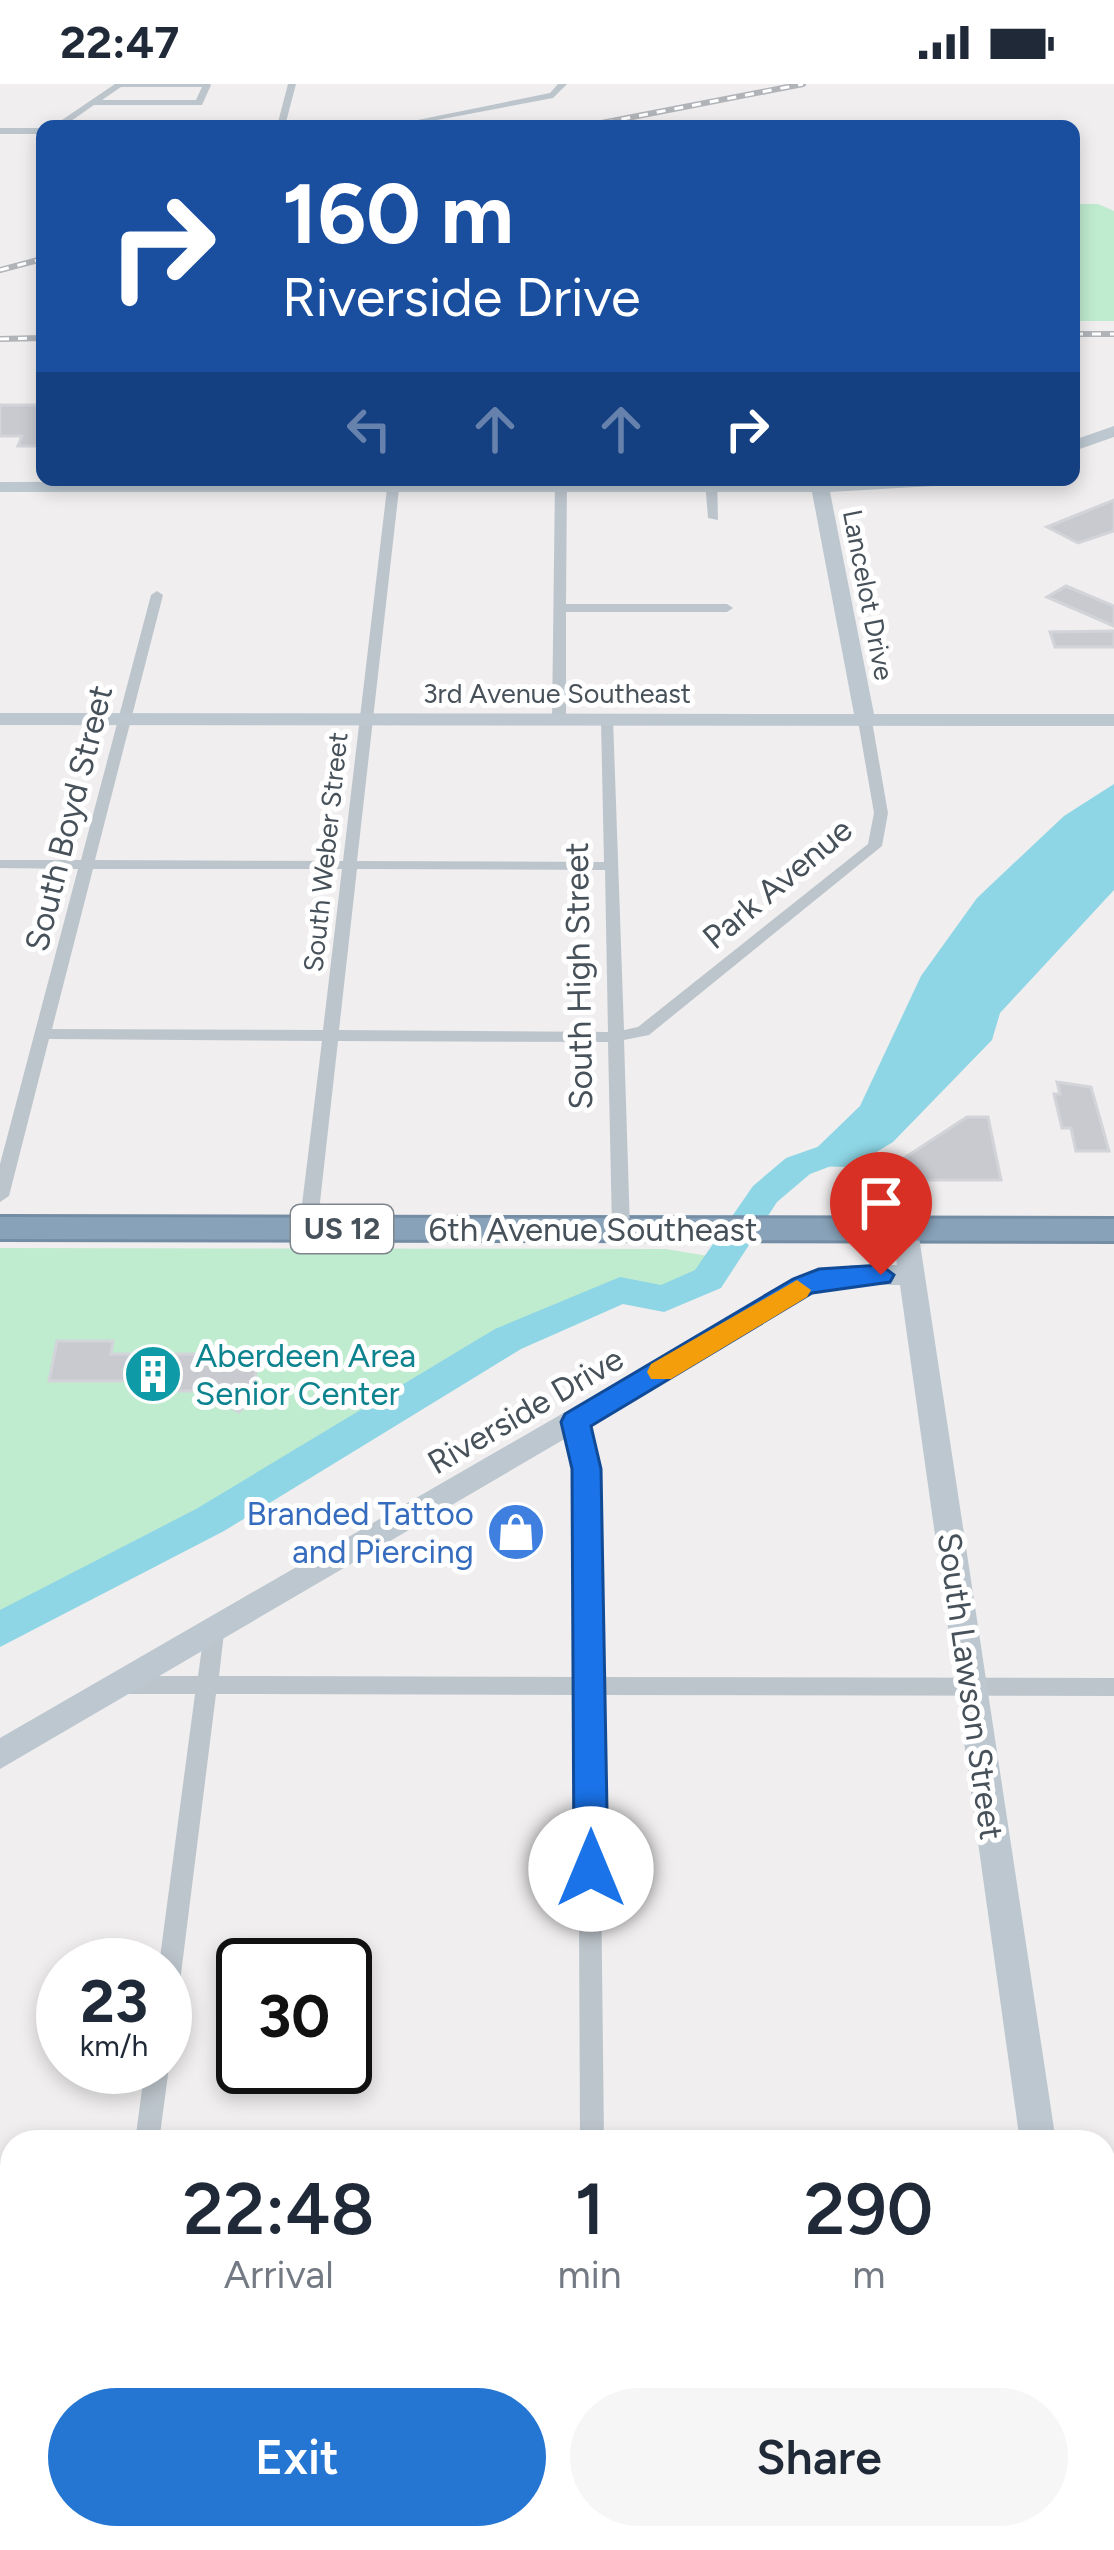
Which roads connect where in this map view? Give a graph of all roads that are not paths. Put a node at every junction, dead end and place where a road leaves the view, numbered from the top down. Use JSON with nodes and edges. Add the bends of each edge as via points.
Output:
{"nodes":[{"id":1,"x":134,"y":84,"type":"edge"},
{"id":2,"x":292,"y":84,"type":"edge"},
{"id":3,"x":560,"y":88,"type":"edge"},
{"id":4,"x":92,"y":102,"type":"junction"},
{"id":5,"x":66,"y":120,"type":"edge"},
{"id":6,"x":283,"y":120,"type":"edge"},
{"id":7,"x":419,"y":120,"type":"edge"},
{"id":8,"x":0,"y":131,"type":"edge"},
{"id":9,"x":36,"y":131,"type":"edge"},
{"id":10,"x":1114,"y":431,"type":"edge"},
{"id":11,"x":1080,"y":444,"type":"edge"},
{"id":12,"x":46,"y":486,"type":"edge"},
{"id":13,"x":393,"y":486,"type":"edge"},
{"id":14,"x":561,"y":486,"type":"edge"},
{"id":15,"x":711,"y":486,"type":"edge"},
{"id":16,"x":820,"y":486,"type":"edge"},
{"id":17,"x":0,"y":487,"type":"edge"},
{"id":18,"x":714,"y":518,"type":"dead end"},
{"id":19,"x":157,"y":595,"type":"dead end"},
{"id":20,"x":560,"y":608,"type":"junction"},
{"id":21,"x":727,"y":608,"type":"dead end"},
{"id":22,"x":0,"y":719,"type":"edge"},
{"id":23,"x":124,"y":720,"type":"junction"},
{"id":24,"x":365,"y":720,"type":"junction"},
{"id":25,"x":559,"y":721,"type":"junction"},
{"id":26,"x":608,"y":721,"type":"junction"},
{"id":27,"x":865,"y":721,"type":"junction"},
{"id":28,"x":1114,"y":721,"type":"edge"},
{"id":29,"x":0,"y":864,"type":"edge"},
{"id":30,"x":88,"y":864,"type":"junction"},
{"id":31,"x":349,"y":865,"type":"junction"},
{"id":32,"x":611,"y":866,"type":"junction"},
{"id":33,"x":44,"y":1034,"type":"junction"},
{"id":34,"x":328,"y":1036,"type":"junction"},
{"id":35,"x":616,"y":1036,"type":"junction"},
{"id":36,"x":0,"y":1196,"type":"edge"},
{"id":37,"x":0,"y":1228,"type":"edge"},
{"id":38,"x":621,"y":1228,"type":"junction"},
{"id":39,"x":308,"y":1229,"type":"junction"},
{"id":40,"x":905,"y":1230,"type":"junction"},
{"id":41,"x":1114,"y":1230,"type":"edge"},
{"id":42,"x":910,"y":1275,"type":"junction"},
{"id":43,"x":575,"y":1422,"type":"junction"},
{"id":44,"x":214,"y":1633,"type":"junction"},
{"id":45,"x":124,"y":1685,"type":"junction"},
{"id":46,"x":208,"y":1685,"type":"junction"},
{"id":47,"x":590,"y":1687,"type":"junction"},
{"id":48,"x":971,"y":1687,"type":"junction"},
{"id":49,"x":1114,"y":1687,"type":"edge"},
{"id":50,"x":0,"y":1755,"type":"edge"},
{"id":51,"x":174,"y":1938,"type":"edge"},
{"id":52,"x":153,"y":2094,"type":"edge"},
{"id":53,"x":149,"y":2130,"type":"edge"},
{"id":54,"x":592,"y":2130,"type":"edge"},
{"id":55,"x":1036,"y":2130,"type":"edge"}],
"edges":[{"from":1,"to":4,"type":"street"},
{"from":1,"to":4,"type":"street","via":[[207,85],[200,103]]},
{"from":2,"to":6,"type":"street"},
{"from":3,"to":7,"type":"street"},
{"from":4,"to":5,"type":"street"},
{"from":8,"to":9,"type":"street"},
{"from":10,"to":11,"type":"street"},
{"from":12,"to":17,"type":"street"},
{"from":13,"to":24,"type":"street","name":"South Weber Street"},
{"from":14,"to":20,"type":"street"},
{"from":15,"to":18,"type":"street"},
{"from":16,"to":27,"type":"street","name":"Lancelot Drive"},
{"from":19,"to":23,"type":"street","name":"South Boyd Street"},
{"from":20,"to":21,"type":"street"},
{"from":20,"to":25,"type":"street"},
{"from":22,"to":23,"type":"street","name":"3rd Avenue Southeast"},
{"from":23,"to":24,"type":"street","name":"3rd Avenue Southeast"},
{"from":23,"to":30,"type":"street","name":"South Boyd Street"},
{"from":24,"to":25,"type":"street","name":"3rd Avenue Southeast"},
{"from":24,"to":31,"type":"street","name":"South Weber Street"},
{"from":25,"to":26,"type":"street","name":"3rd Avenue Southeast"},
{"from":26,"to":27,"type":"street","name":"3rd Avenue Southeast"},
{"from":26,"to":32,"type":"street","name":"South High Street"},
{"from":27,"to":28,"type":"street","name":"3rd Avenue Southeast"},
{"from":27,"to":35,"type":"street","name":"Park Avenue","via":[[881,813],[874,846],[656,1022]]},
{"from":29,"to":30,"type":"street"},
{"from":30,"to":31,"type":"street"},
{"from":30,"to":33,"type":"street","name":"South Boyd Street"},
{"from":31,"to":32,"type":"street"},
{"from":31,"to":34,"type":"street","name":"South Weber Street"},
{"from":32,"to":35,"type":"street","name":"South High Street"},
{"from":33,"to":34,"type":"street"},
{"from":33,"to":36,"type":"street","name":"South Boyd Street"},
{"from":34,"to":35,"type":"street"},
{"from":34,"to":39,"type":"street","name":"South Weber Street"},
{"from":35,"to":38,"type":"street","name":"South High Street"},
{"from":37,"to":39,"type":"highway","name":"6th Avenue Southeast","number":"US 12"},
{"from":38,"to":39,"type":"highway","name":"6th Avenue Southeast","number":"US 12"},
{"from":38,"to":40,"type":"highway","name":"6th Avenue Southeast","number":"US 12"},
{"from":40,"to":41,"type":"highway","name":"6th Avenue Southeast","number":"US 12"},
{"from":40,"to":42,"type":"street","name":"South Lawson Street"},
{"from":42,"to":43,"type":"street","name":"Riverside Drive","via":[[819,1279]]},
{"from":42,"to":48,"type":"street","name":"South Lawson Street"},
{"from":43,"to":44,"type":"street","name":"Riverside Drive"},
{"from":43,"to":47,"type":"street","via":[[586,1469]]},
{"from":44,"to":45,"type":"street","name":"Riverside Drive"},
{"from":44,"to":46,"type":"street"},
{"from":45,"to":46,"type":"street"},
{"from":45,"to":50,"type":"street","name":"Riverside Drive"},
{"from":46,"to":47,"type":"street"},
{"from":46,"to":51,"type":"street"},
{"from":47,"to":48,"type":"street"},
{"from":47,"to":54,"type":"street"},
{"from":48,"to":49,"type":"street"},
{"from":48,"to":55,"type":"street","name":"South Lawson Street"},
{"from":52,"to":53,"type":"street"}]}
